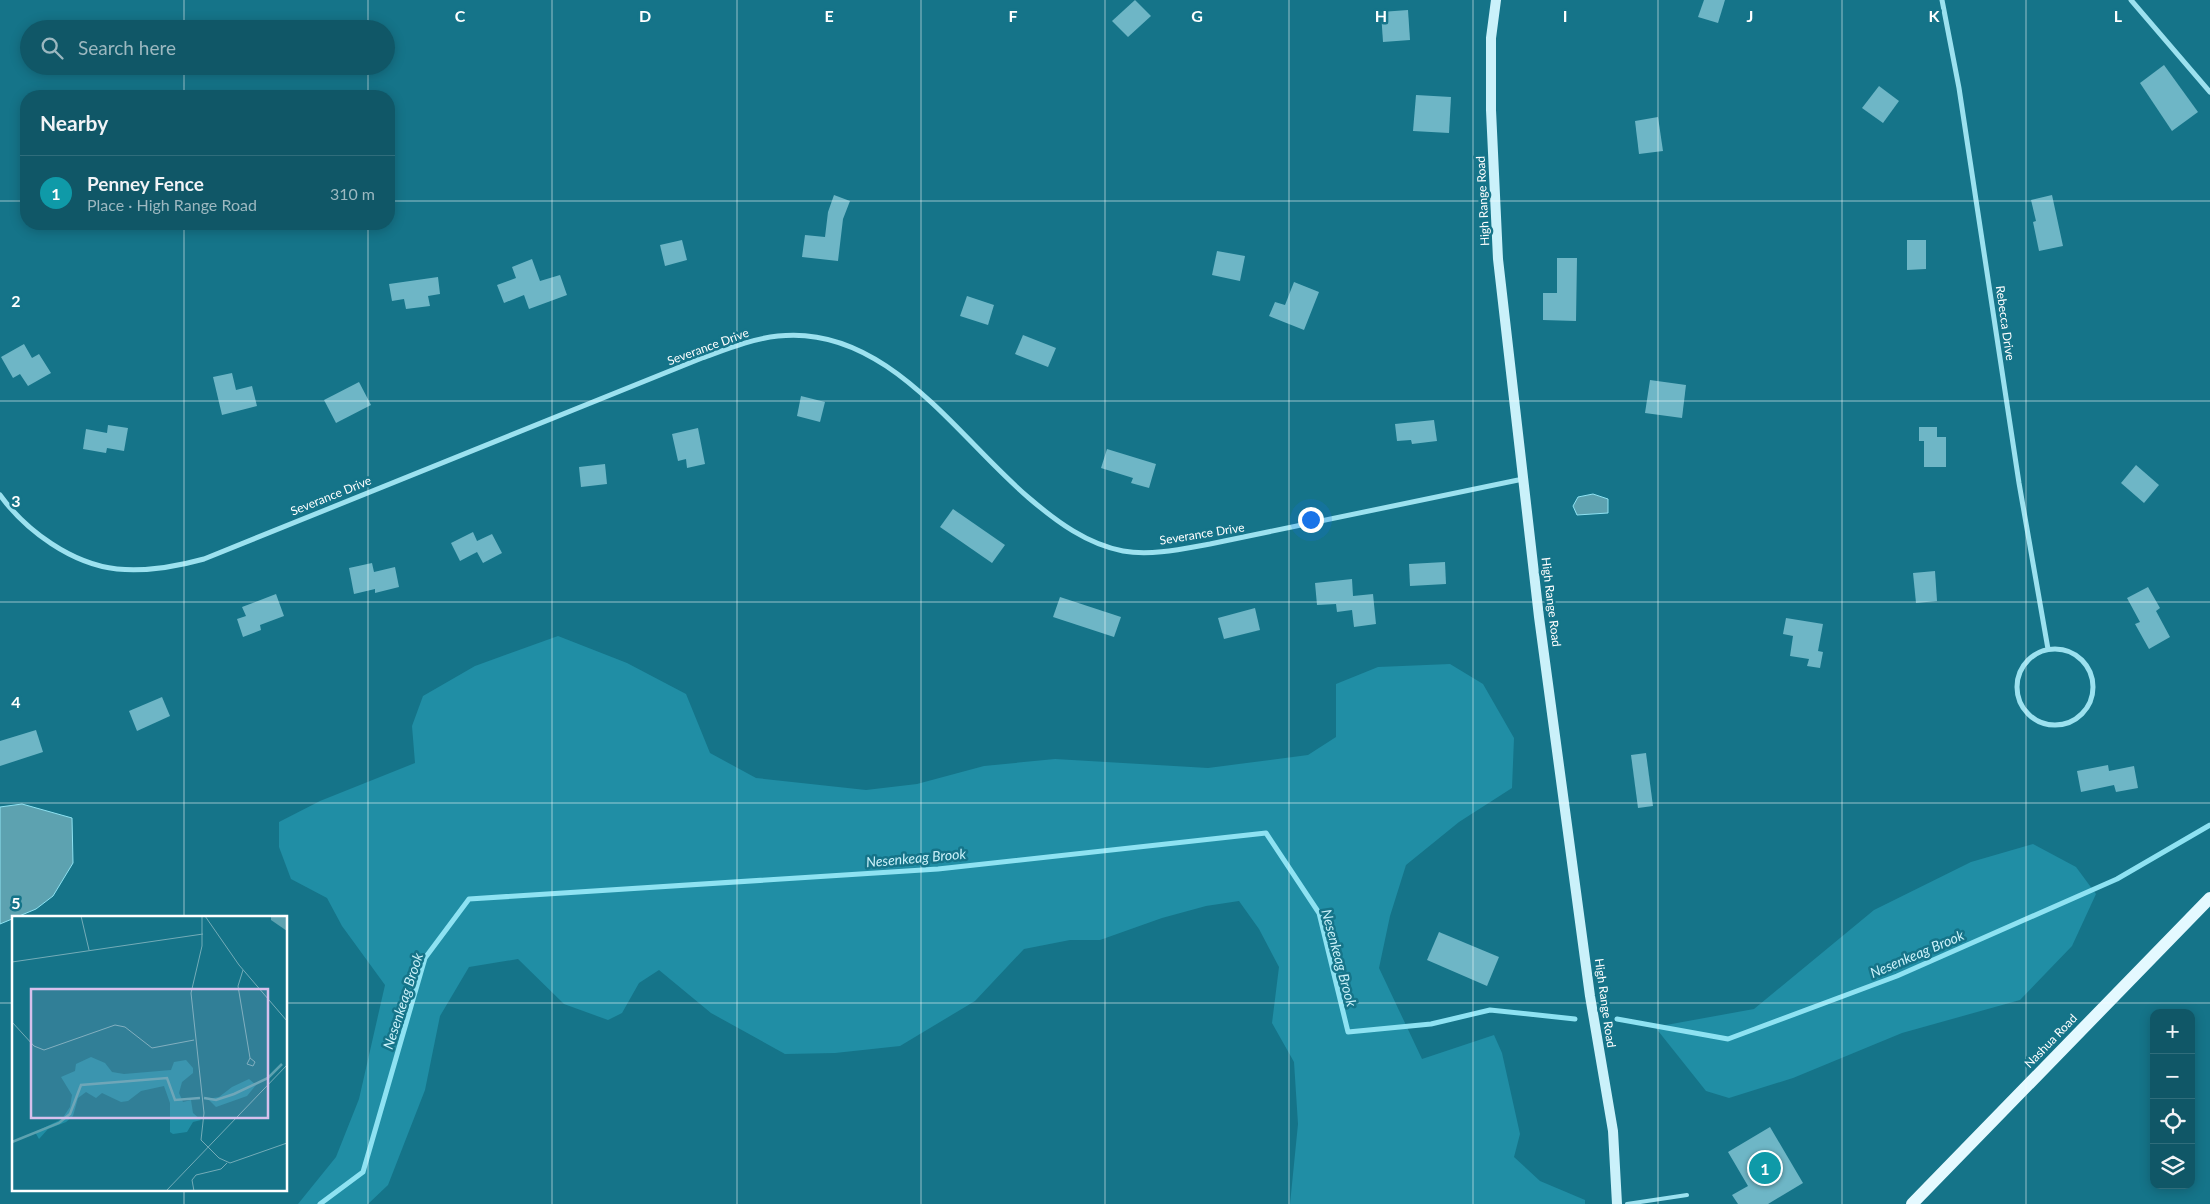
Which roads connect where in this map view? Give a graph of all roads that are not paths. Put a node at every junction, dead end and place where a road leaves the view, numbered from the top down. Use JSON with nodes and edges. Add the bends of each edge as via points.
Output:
{"nodes":[{"id":1,"x":1496,"y":0,"type":"edge"},
{"id":2,"x":1942,"y":0,"type":"edge"},
{"id":3,"x":2131,"y":0,"type":"edge"},
{"id":4,"x":2210,"y":92,"type":"edge"},
{"id":5,"x":1524,"y":479,"type":"junction"},
{"id":6,"x":0,"y":495,"type":"edge"},
{"id":7,"x":2048,"y":649,"type":"junction"},
{"id":8,"x":2210,"y":898,"type":"edge"},
{"id":9,"x":1687,"y":1195,"type":"dead end"},
{"id":10,"x":1617,"y":1204,"type":"edge"},
{"id":11,"x":1628,"y":1204,"type":"edge"},
{"id":12,"x":1912,"y":1204,"type":"edge"}],
"edges":[{"from":1,"to":5,"type":"street","name":"High Range Road","via":[[1490,38],[1498,259]]},
{"from":2,"to":7,"type":"street","name":"Rebecca Drive","via":[[1959,88],[2019,483]]},
{"from":3,"to":4,"type":"street"},
{"from":5,"to":6,"type":"street","name":"Severance Drive","via":[[1210,544],[1163,551],[1124,551],[1086,538],[1052,517],[921,393],[890,368],[837,341],[798,335],[759,339],[702,358],[204,559],[179,566],[116,569],[82,559],[46,540]]},
{"from":5,"to":10,"type":"street","name":"High Range Road","via":[[1590,996],[1613,1131]]},
{"from":7,"to":7,"type":"street","via":[[2036,653],[2023,666],[2016,684],[2018,696],[2023,708],[2043,723],[2068,723],[2088,708],[2093,696],[2091,671],[2073,652],[2061,648]]},
{"from":8,"to":12,"type":"main road","name":"Nashua Road"},
{"from":9,"to":11,"type":"lane"}]}
